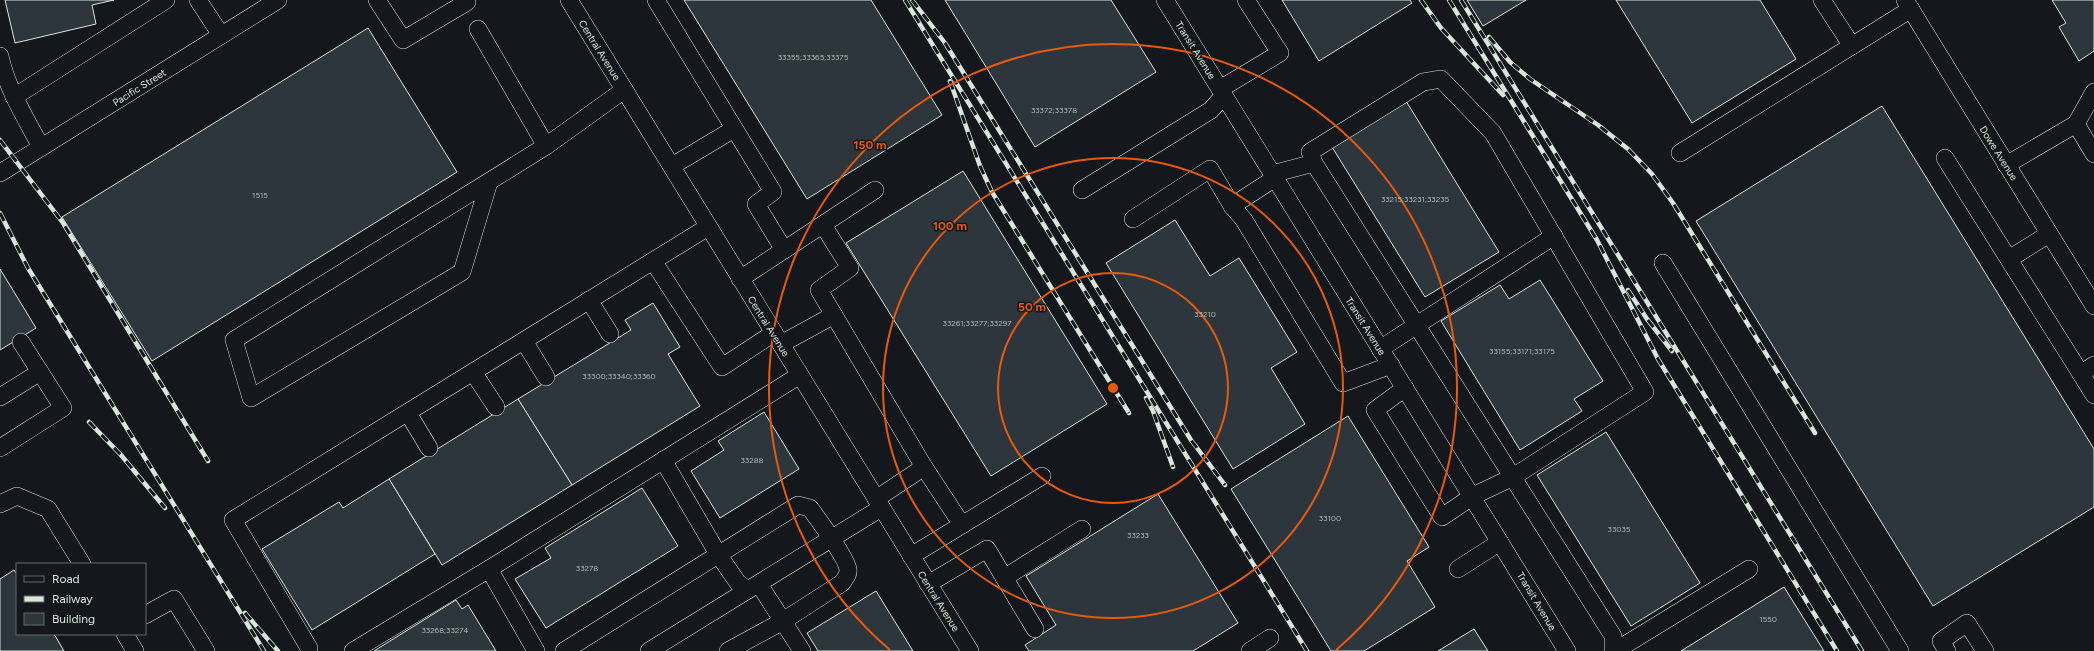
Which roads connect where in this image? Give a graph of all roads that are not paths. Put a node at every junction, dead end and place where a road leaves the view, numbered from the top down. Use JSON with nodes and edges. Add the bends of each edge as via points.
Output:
{"nodes":[{"id":1,"x":166,"y":0,"type":"edge"},
{"id":2,"x":198,"y":0,"type":"edge"},
{"id":3,"x":278,"y":0,"type":"edge"},
{"id":4,"x":466,"y":0,"type":"edge"},
{"id":5,"x":569,"y":0,"type":"edge"},
{"id":6,"x":656,"y":0,"type":"edge"},
{"id":7,"x":1165,"y":0,"type":"edge"},
{"id":8,"x":1246,"y":0,"type":"edge"},
{"id":9,"x":1822,"y":0,"type":"edge"},
{"id":10,"x":383,"y":2,"type":"edge"},
{"id":11,"x":1908,"y":4,"type":"edge"},
{"id":12,"x":478,"y":30,"type":"dead end"},
{"id":13,"x":221,"y":36,"type":"junction"},
{"id":14,"x":1852,"y":46,"type":"junction"},
{"id":15,"x":0,"y":56,"type":"edge"},
{"id":16,"x":624,"y":90,"type":"junction"},
{"id":17,"x":1222,"y":92,"type":"junction"},
{"id":18,"x":2094,"y":92,"type":"edge"},
{"id":19,"x":14,"y":97,"type":"junction"},
{"id":20,"x":2076,"y":124,"type":"junction"},
{"id":21,"x":734,"y":129,"type":"junction"},
{"id":22,"x":546,"y":146,"type":"junction"},
{"id":23,"x":41,"y":147,"type":"junction"},
{"id":24,"x":1680,"y":153,"type":"dead end"},
{"id":25,"x":2094,"y":154,"type":"edge"},
{"id":26,"x":1945,"y":158,"type":"dead end"},
{"id":27,"x":1314,"y":163,"type":"junction"},
{"id":28,"x":2006,"y":165,"type":"junction"},
{"id":29,"x":672,"y":166,"type":"junction"},
{"id":30,"x":0,"y":173,"type":"edge"},
{"id":31,"x":1274,"y":176,"type":"junction"},
{"id":32,"x":489,"y":182,"type":"junction"},
{"id":33,"x":875,"y":190,"type":"dead end"},
{"id":34,"x":1082,"y":190,"type":"dead end"},
{"id":35,"x":1232,"y":206,"type":"junction"},
{"id":36,"x":1134,"y":218,"type":"dead end"},
{"id":37,"x":823,"y":224,"type":"junction"},
{"id":38,"x":708,"y":227,"type":"junction"},
{"id":39,"x":2049,"y":234,"type":"junction"},
{"id":40,"x":1554,"y":236,"type":"junction"},
{"id":41,"x":784,"y":250,"type":"junction"},
{"id":42,"x":2009,"y":259,"type":"junction"},
{"id":43,"x":653,"y":261,"type":"junction"},
{"id":44,"x":1663,"y":263,"type":"dead end"},
{"id":45,"x":740,"y":279,"type":"junction"},
{"id":46,"x":589,"y":300,"type":"junction"},
{"id":47,"x":2094,"y":306,"type":"edge"},
{"id":48,"x":834,"y":315,"type":"junction"},
{"id":49,"x":1416,"y":324,"type":"junction"},
{"id":50,"x":610,"y":334,"type":"dead end"},
{"id":51,"x":777,"y":339,"type":"junction"},
{"id":52,"x":524,"y":341,"type":"junction"},
{"id":53,"x":21,"y":342,"type":"dead end"},
{"id":54,"x":1380,"y":348,"type":"junction"},
{"id":55,"x":1391,"y":365,"type":"junction"},
{"id":56,"x":2088,"y":370,"type":"edge"},
{"id":57,"x":40,"y":372,"type":"junction"},
{"id":58,"x":473,"y":372,"type":"junction"},
{"id":59,"x":800,"y":374,"type":"junction"},
{"id":60,"x":546,"y":378,"type":"dead end"},
{"id":61,"x":1405,"y":388,"type":"junction"},
{"id":62,"x":2094,"y":395,"type":"edge"},
{"id":63,"x":0,"y":397,"type":"edge"},
{"id":64,"x":496,"y":407,"type":"dead end"},
{"id":65,"x":408,"y":413,"type":"junction"},
{"id":66,"x":0,"y":448,"type":"edge"},
{"id":67,"x":429,"y":448,"type":"dead end"},
{"id":68,"x":663,"y":460,"type":"junction"},
{"id":69,"x":924,"y":467,"type":"junction"},
{"id":70,"x":1042,"y":476,"type":"dead end"},
{"id":71,"x":1513,"y":477,"type":"junction"},
{"id":72,"x":1473,"y":496,"type":"junction"},
{"id":73,"x":0,"y":504,"type":"edge"},
{"id":74,"x":879,"y":504,"type":"junction"},
{"id":75,"x":962,"y":525,"type":"junction"},
{"id":76,"x":1082,"y":529,"type":"dead end"},
{"id":77,"x":832,"y":539,"type":"junction"},
{"id":78,"x":1500,"y":542,"type":"junction"},
{"id":79,"x":718,"y":554,"type":"junction"},
{"id":80,"x":912,"y":556,"type":"junction"},
{"id":81,"x":81,"y":563,"type":"edge"},
{"id":82,"x":489,"y":569,"type":"junction"},
{"id":83,"x":1458,"y":569,"type":"dead end"},
{"id":84,"x":1749,"y":569,"type":"dead end"},
{"id":85,"x":1004,"y":578,"type":"junction"},
{"id":86,"x":928,"y":584,"type":"junction"},
{"id":87,"x":753,"y":587,"type":"junction"},
{"id":88,"x":146,"y":614,"type":"edge"},
{"id":89,"x":783,"y":621,"type":"junction"},
{"id":90,"x":1035,"y":629,"type":"dead end"},
{"id":91,"x":126,"y":635,"type":"edge"},
{"id":92,"x":1270,"y":638,"type":"dead end"},
{"id":93,"x":309,"y":648,"type":"dead end"},
{"id":94,"x":135,"y":651,"type":"edge"},
{"id":95,"x":206,"y":651,"type":"edge"},
{"id":96,"x":353,"y":651,"type":"edge"},
{"id":97,"x":536,"y":651,"type":"edge"},
{"id":98,"x":564,"y":651,"type":"edge"},
{"id":99,"x":648,"y":651,"type":"edge"},
{"id":100,"x":728,"y":651,"type":"edge"},
{"id":101,"x":802,"y":651,"type":"edge"},
{"id":102,"x":969,"y":651,"type":"edge"},
{"id":103,"x":1250,"y":651,"type":"edge"},
{"id":104,"x":1567,"y":651,"type":"edge"},
{"id":105,"x":1614,"y":651,"type":"edge"},
{"id":106,"x":1900,"y":651,"type":"edge"},
{"id":107,"x":1947,"y":651,"type":"edge"},
{"id":108,"x":1985,"y":651,"type":"edge"}],
"edges":[{"from":1,"to":19,"type":"street"},
{"from":2,"to":13,"type":"street"},
{"from":3,"to":13,"type":"street","name":"Pacific Street"},
{"from":4,"to":10,"type":"street","via":[[467,2],[403,40]]},
{"from":5,"to":16,"type":"street","name":"Central Avenue"},
{"from":6,"to":21,"type":"street"},
{"from":7,"to":17,"type":"street","name":"Transit Avenue"},
{"from":8,"to":17,"type":"street","via":[[1280,53]]},
{"from":9,"to":14,"type":"street"},
{"from":11,"to":14,"type":"street"},
{"from":11,"to":28,"type":"street","name":"Dowe Avenue"},
{"from":12,"to":22,"type":"street"},
{"from":13,"to":23,"type":"street","name":"Pacific Street"},
{"from":14,"to":24,"type":"street"},
{"from":15,"to":19,"type":"street"},
{"from":16,"to":22,"type":"street"},
{"from":16,"to":29,"type":"street","name":"Central Avenue"},
{"from":17,"to":31,"type":"street","name":"Transit Avenue"},
{"from":17,"to":34,"type":"street","via":[[1211,110]]},
{"from":18,"to":20,"type":"street"},
{"from":19,"to":23,"type":"street","via":[[18,109]]},
{"from":20,"to":25,"type":"street"},
{"from":20,"to":28,"type":"street"},
{"from":21,"to":29,"type":"street"},
{"from":21,"to":41,"type":"street","via":[[773,192],[756,204]]},
{"from":22,"to":32,"type":"street"},
{"from":23,"to":30,"type":"street","name":"Pacific Street"},
{"from":26,"to":42,"type":"street"},
{"from":27,"to":31,"type":"street"},
{"from":27,"to":40,"type":"street","via":[[1310,152],[1424,82],[1441,79],[1493,133]]},
{"from":27,"to":49,"type":"street"},
{"from":28,"to":39,"type":"street","name":"Dowe Avenue"},
{"from":29,"to":38,"type":"street","name":"Central Avenue"},
{"from":31,"to":35,"type":"street"},
{"from":31,"to":54,"type":"street","name":"Transit Avenue"},
{"from":32,"to":32,"type":"street","via":[[234,340],[251,398],[462,272]]},
{"from":33,"to":37,"type":"street"},
{"from":35,"to":36,"type":"street","via":[[1210,169]]},
{"from":35,"to":55,"type":"street","via":[[1244,220],[1343,383]]},
{"from":37,"to":41,"type":"street"},
{"from":37,"to":48,"type":"street","via":[[850,268],[819,290]]},
{"from":38,"to":43,"type":"street"},
{"from":38,"to":45,"type":"street","name":"Central Avenue"},
{"from":39,"to":42,"type":"street"},
{"from":39,"to":47,"type":"street","name":"Dowe Avenue"},
{"from":40,"to":49,"type":"street"},
{"from":40,"to":71,"type":"street","via":[[1645,392]]},
{"from":41,"to":45,"type":"street"},
{"from":42,"to":56,"type":"street"},
{"from":43,"to":46,"type":"street"},
{"from":43,"to":51,"type":"street","via":[[722,367]]},
{"from":44,"to":106,"type":"street"},
{"from":45,"to":51,"type":"street","name":"Central Avenue"},
{"from":46,"to":50,"type":"street"},
{"from":46,"to":52,"type":"street"},
{"from":48,"to":51,"type":"street"},
{"from":48,"to":69,"type":"street"},
{"from":49,"to":54,"type":"street"},
{"from":49,"to":71,"type":"street"},
{"from":51,"to":59,"type":"street","name":"Central Avenue"},
{"from":52,"to":58,"type":"street"},
{"from":52,"to":60,"type":"street"},
{"from":53,"to":57,"type":"street"},
{"from":54,"to":55,"type":"street","name":"Transit Avenue"},
{"from":55,"to":61,"type":"street","name":"Transit Avenue"},
{"from":56,"to":62,"type":"street"},
{"from":57,"to":63,"type":"street"},
{"from":57,"to":66,"type":"street","via":[[63,408]]},
{"from":58,"to":64,"type":"street"},
{"from":58,"to":65,"type":"street"},
{"from":59,"to":68,"type":"street"},
{"from":59,"to":74,"type":"street","name":"Central Avenue"},
{"from":61,"to":72,"type":"street","name":"Transit Avenue"},
{"from":61,"to":72,"type":"street","via":[[1375,410],[1442,517]]},
{"from":65,"to":67,"type":"street"},
{"from":65,"to":93,"type":"street","via":[[233,520]]},
{"from":68,"to":79,"type":"street"},
{"from":68,"to":82,"type":"street"},
{"from":69,"to":74,"type":"street"},
{"from":69,"to":75,"type":"street"},
{"from":70,"to":75,"type":"street"},
{"from":71,"to":72,"type":"street"},
{"from":71,"to":105,"type":"street","via":[[1613,636]]},
{"from":72,"to":78,"type":"street","name":"Transit Avenue"},
{"from":73,"to":81,"type":"street","via":[[17,496],[48,509]]},
{"from":74,"to":77,"type":"street"},
{"from":74,"to":80,"type":"street","name":"Central Avenue"},
{"from":75,"to":80,"type":"street"},
{"from":76,"to":85,"type":"street"},
{"from":77,"to":79,"type":"street","via":[[810,508],[798,505]]},
{"from":77,"to":87,"type":"street"},
{"from":77,"to":89,"type":"street","via":[[848,568],[848,575],[842,583]]},
{"from":78,"to":83,"type":"street"},
{"from":78,"to":104,"type":"street","name":"Transit Avenue"},
{"from":79,"to":87,"type":"street","via":[[738,583]]},
{"from":79,"to":98,"type":"street"},
{"from":80,"to":86,"type":"street","name":"Central Avenue"},
{"from":82,"to":96,"type":"street"},
{"from":82,"to":97,"type":"street"},
{"from":84,"to":105,"type":"street"},
{"from":85,"to":86,"type":"street","via":[[987,549]]},
{"from":85,"to":90,"type":"street"},
{"from":86,"to":102,"type":"street","name":"Central Avenue"},
{"from":87,"to":89,"type":"street"},
{"from":87,"to":99,"type":"street"},
{"from":88,"to":95,"type":"street","via":[[174,598]]},
{"from":89,"to":100,"type":"street"},
{"from":89,"to":101,"type":"street"},
{"from":91,"to":94,"type":"street"},
{"from":92,"to":103,"type":"street"},
{"from":107,"to":108,"type":"street","via":[[1941,641],[1967,623]]}]}
